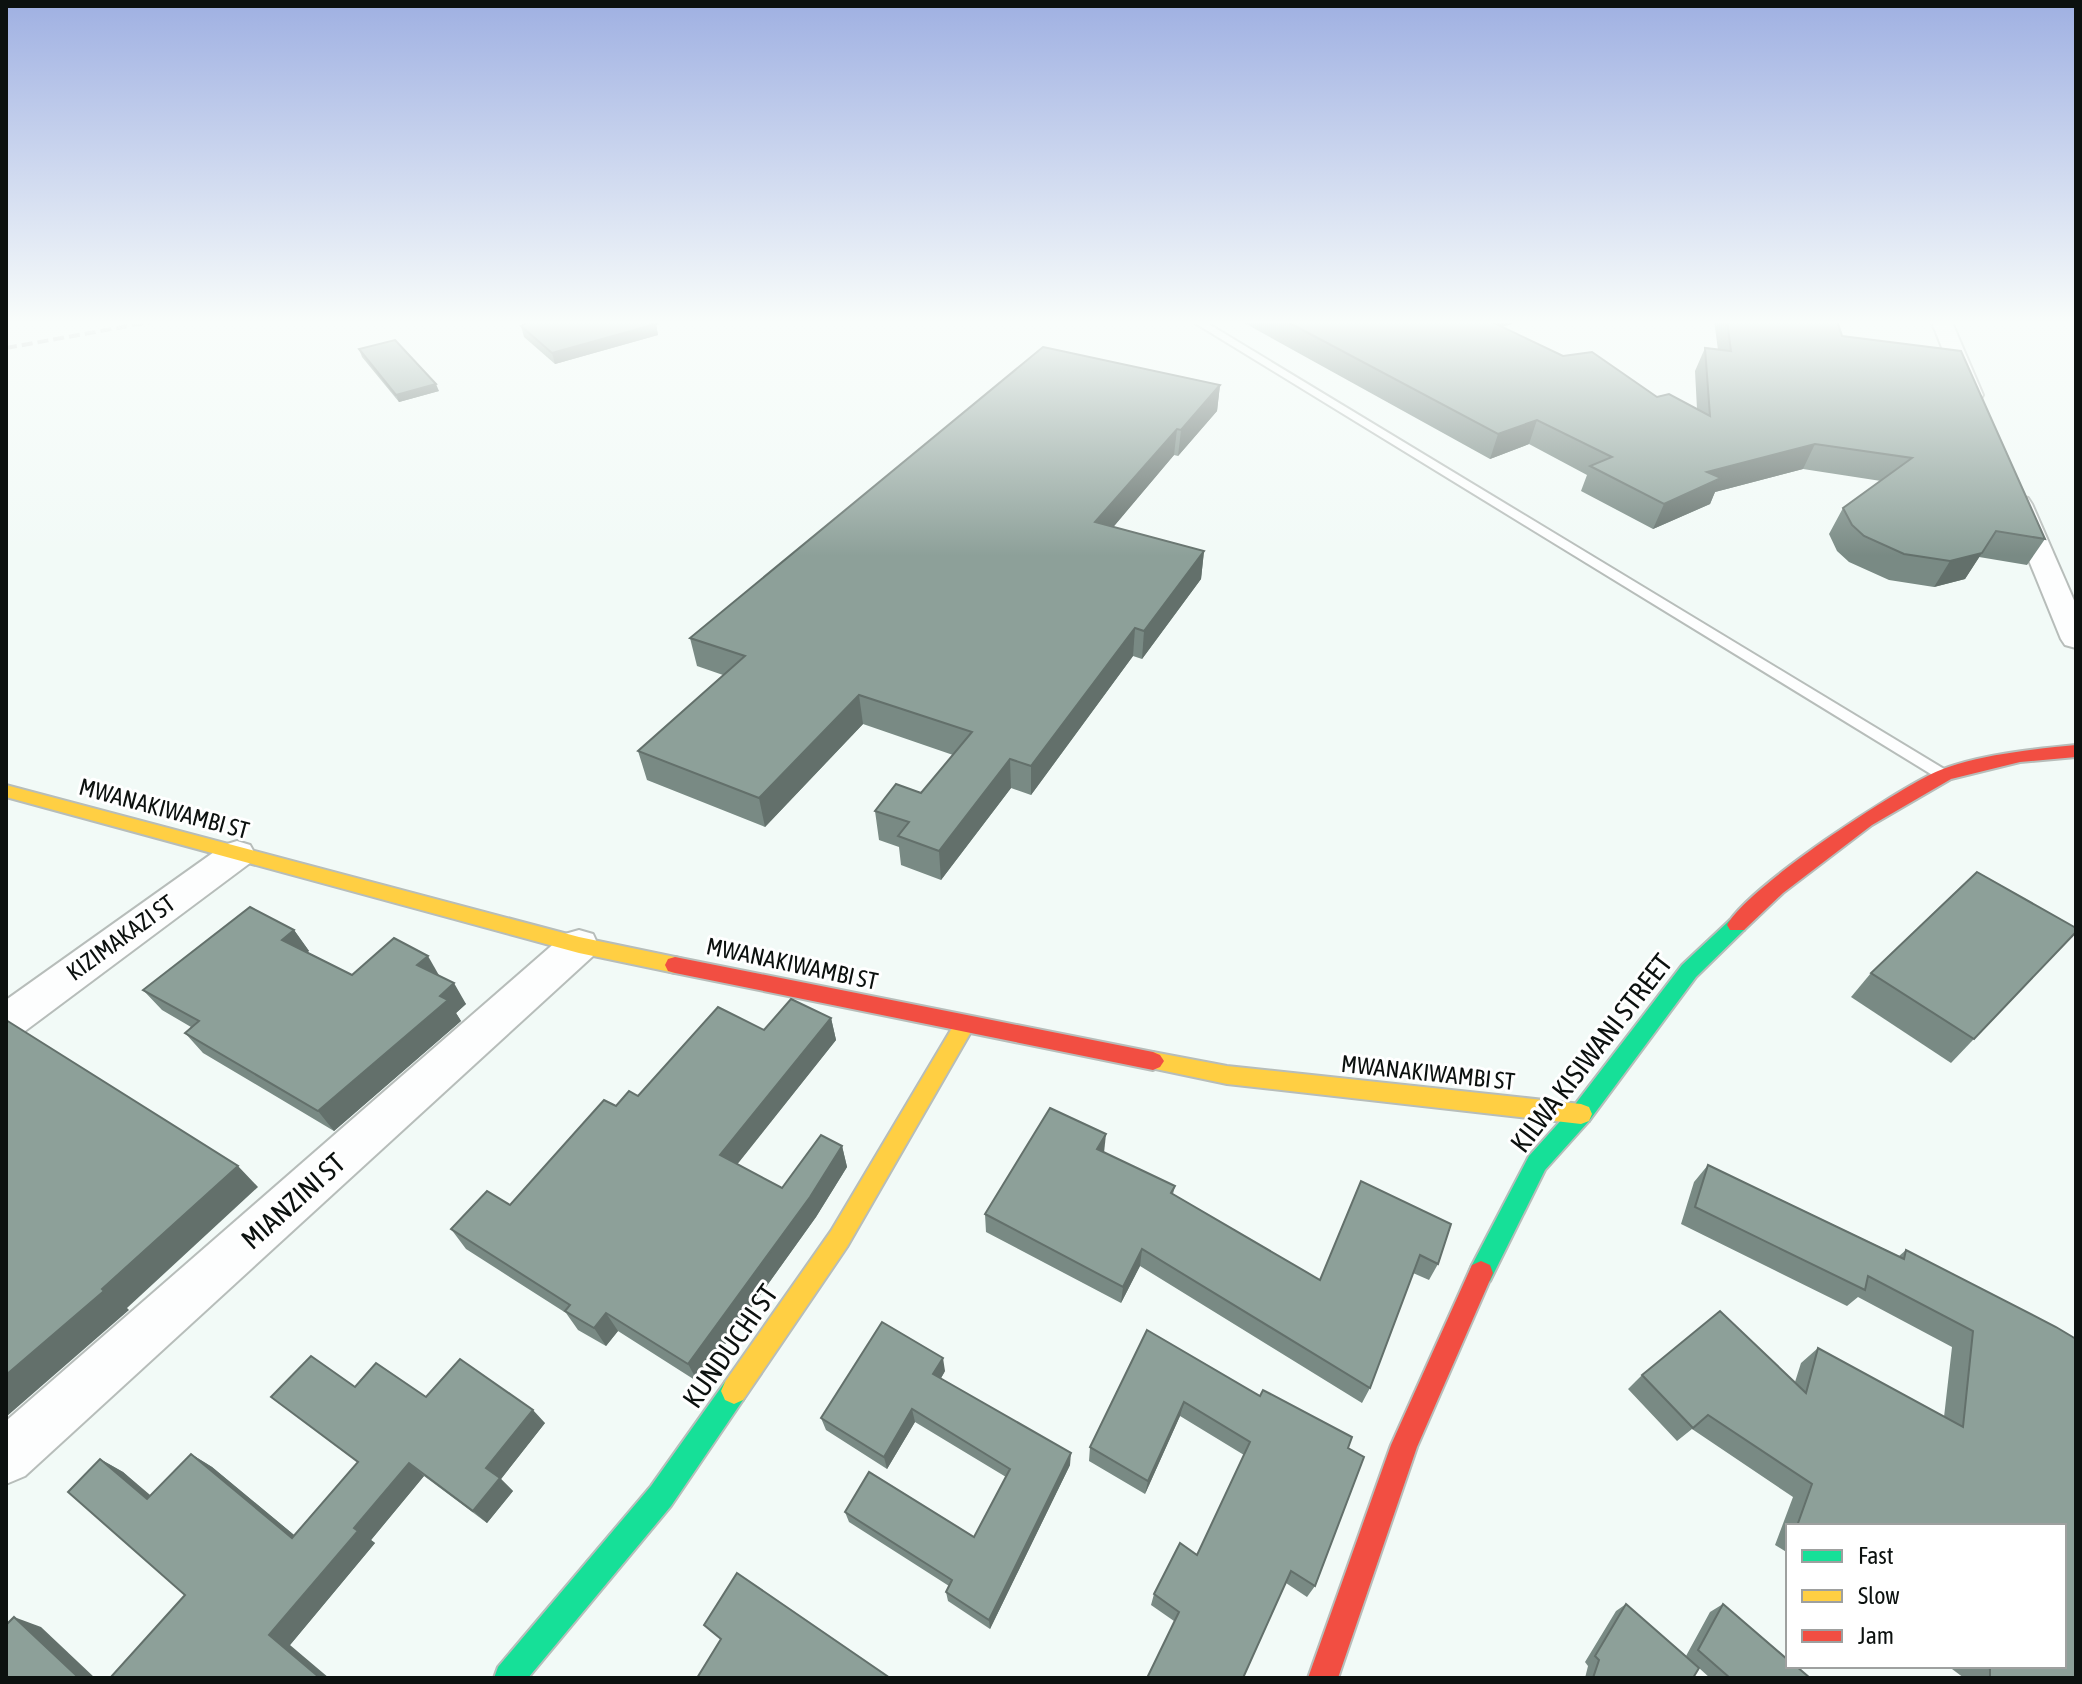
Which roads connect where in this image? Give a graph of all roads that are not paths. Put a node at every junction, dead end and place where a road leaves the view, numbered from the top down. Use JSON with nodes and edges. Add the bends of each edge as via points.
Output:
{"nodes":[{"id":1,"x":1325,"y":399,"type":"edge"},
{"id":2,"x":1974,"y":399,"type":"edge"},
{"id":3,"x":1984,"y":421,"type":"edge"},
{"id":4,"x":2008,"y":479,"type":"edge"},
{"id":5,"x":2076,"y":639,"type":"edge"},
{"id":6,"x":2076,"y":751,"type":"edge"},
{"id":7,"x":1945,"y":775,"type":"junction"},
{"id":8,"x":6,"y":791,"type":"edge"},
{"id":9,"x":237,"y":854,"type":"junction"},
{"id":10,"x":579,"y":945,"type":"junction"},
{"id":11,"x":6,"y":1022,"type":"edge"},
{"id":12,"x":965,"y":1024,"type":"junction"},
{"id":13,"x":1581,"y":1114,"type":"junction"},
{"id":14,"x":6,"y":1457,"type":"edge"},
{"id":15,"x":509,"y":1678,"type":"edge"},
{"id":16,"x":1323,"y":1678,"type":"edge"}],
"edges":[{"from":1,"to":7,"type":"lane"},
{"from":2,"to":3,"type":"street"},
{"from":4,"to":5,"type":"street"},
{"from":6,"to":7,"type":"street","name":"KILWA KISIWANI STREET","via":[[2020,756]]},
{"from":7,"to":13,"type":"street","name":"KILWA KISIWANI STREET","via":[[1866,821],[1776,888],[1689,971]]},
{"from":8,"to":9,"type":"street","name":"MWANAKIWAMBI ST"},
{"from":9,"to":10,"type":"street","name":"MWANAKIWAMBI ST"},
{"from":9,"to":11,"type":"street","name":"KIZIMAKAZI ST"},
{"from":10,"to":12,"type":"street","name":"MWANAKIWAMBI ST"},
{"from":10,"to":14,"type":"street","name":"MIANZINI ST"},
{"from":12,"to":13,"type":"street","name":"MWANAKIWAMBI ST","via":[[1227,1075]]},
{"from":12,"to":15,"type":"street","name":"KUNDUCHI ST","via":[[839,1239],[661,1496]]},
{"from":13,"to":16,"type":"street","name":"KILWA KISIWANI STREET","via":[[1537,1163],[1484,1267],[1404,1445]]}]}
